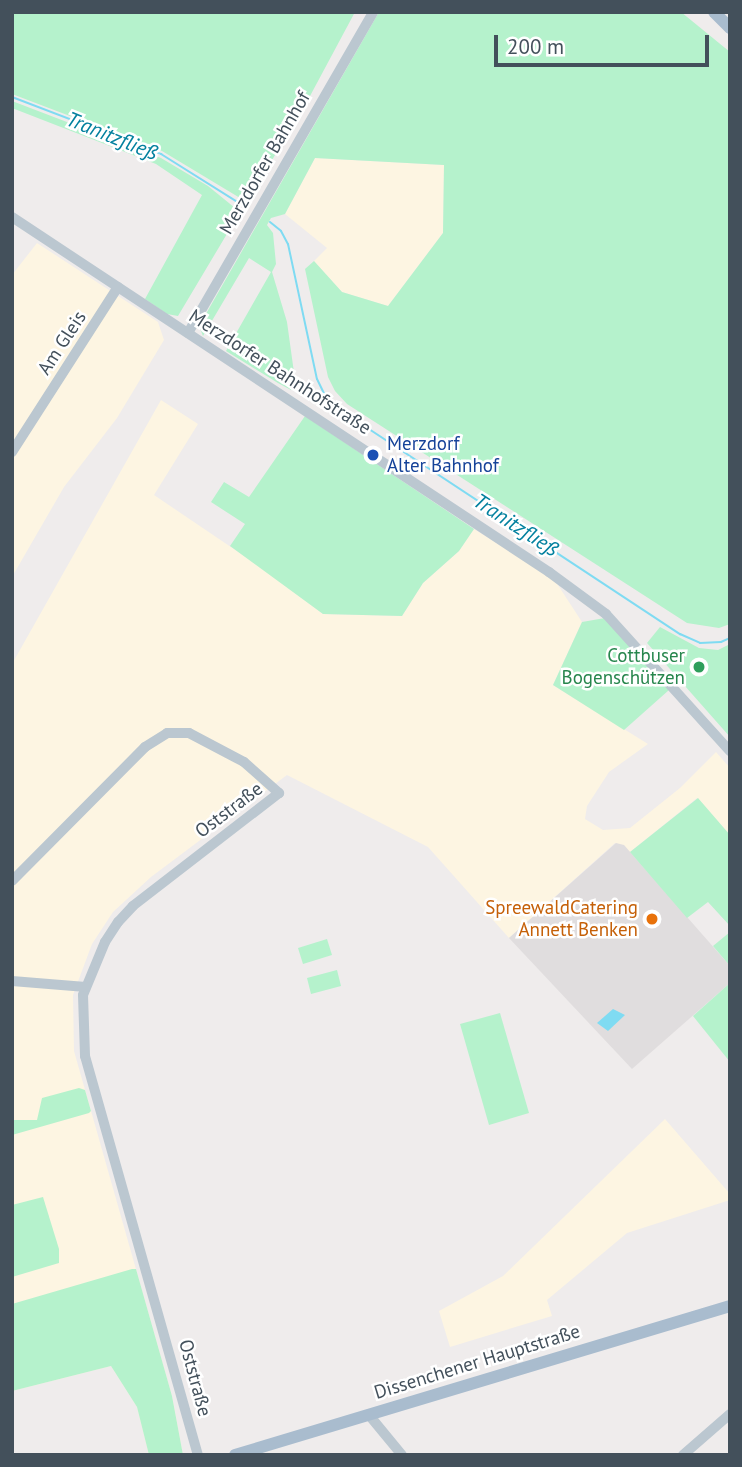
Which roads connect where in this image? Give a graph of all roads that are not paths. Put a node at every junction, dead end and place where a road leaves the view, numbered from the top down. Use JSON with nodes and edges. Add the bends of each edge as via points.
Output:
{"nodes":[{"id":1,"x":373,"y":12,"type":"edge"},
{"id":2,"x":714,"y":12,"type":"edge"},
{"id":3,"x":730,"y":28,"type":"edge"},
{"id":4,"x":12,"y":216,"type":"edge"},
{"id":5,"x":118,"y":287,"type":"junction"},
{"id":6,"x":188,"y":333,"type":"junction"},
{"id":7,"x":12,"y":452,"type":"edge"},
{"id":8,"x":730,"y":751,"type":"edge"},
{"id":9,"x":12,"y":881,"type":"edge"},
{"id":10,"x":12,"y":981,"type":"edge"},
{"id":11,"x":86,"y":987,"type":"junction"},
{"id":12,"x":730,"y":1306,"type":"edge"},
{"id":13,"x":369,"y":1415,"type":"junction"},
{"id":14,"x":730,"y":1415,"type":"edge"},
{"id":15,"x":198,"y":1455,"type":"edge"},
{"id":16,"x":235,"y":1455,"type":"edge"},
{"id":17,"x":402,"y":1455,"type":"edge"},
{"id":18,"x":683,"y":1455,"type":"edge"}],
"edges":[{"from":1,"to":6,"type":"street","name":"Merzdorfer Bahnhof"},
{"from":2,"to":3,"type":"main road"},
{"from":4,"to":5,"type":"street","name":"Merzdorfer Bahnhofstraße"},
{"from":5,"to":6,"type":"street","name":"Merzdorfer Bahnhofstraße"},
{"from":5,"to":7,"type":"street","name":"Am Gleis"},
{"from":6,"to":8,"type":"street","name":"Merzdorfer Bahnhofstraße","via":[[527,558],[624,630]]},
{"from":9,"to":11,"type":"street","name":"Oststraße","via":[[145,747],[167,733],[189,733],[244,762],[279,793],[133,906],[105,942]]},
{"from":10,"to":11,"type":"street"},
{"from":11,"to":15,"type":"street","name":"Oststraße","via":[[82,1016],[85,1056]]},
{"from":12,"to":13,"type":"main road","name":"Dissenchener Hauptstraße"},
{"from":13,"to":16,"type":"main road","name":"Dissenchener Hauptstraße"},
{"from":13,"to":17,"type":"street"},
{"from":14,"to":18,"type":"street"}]}
